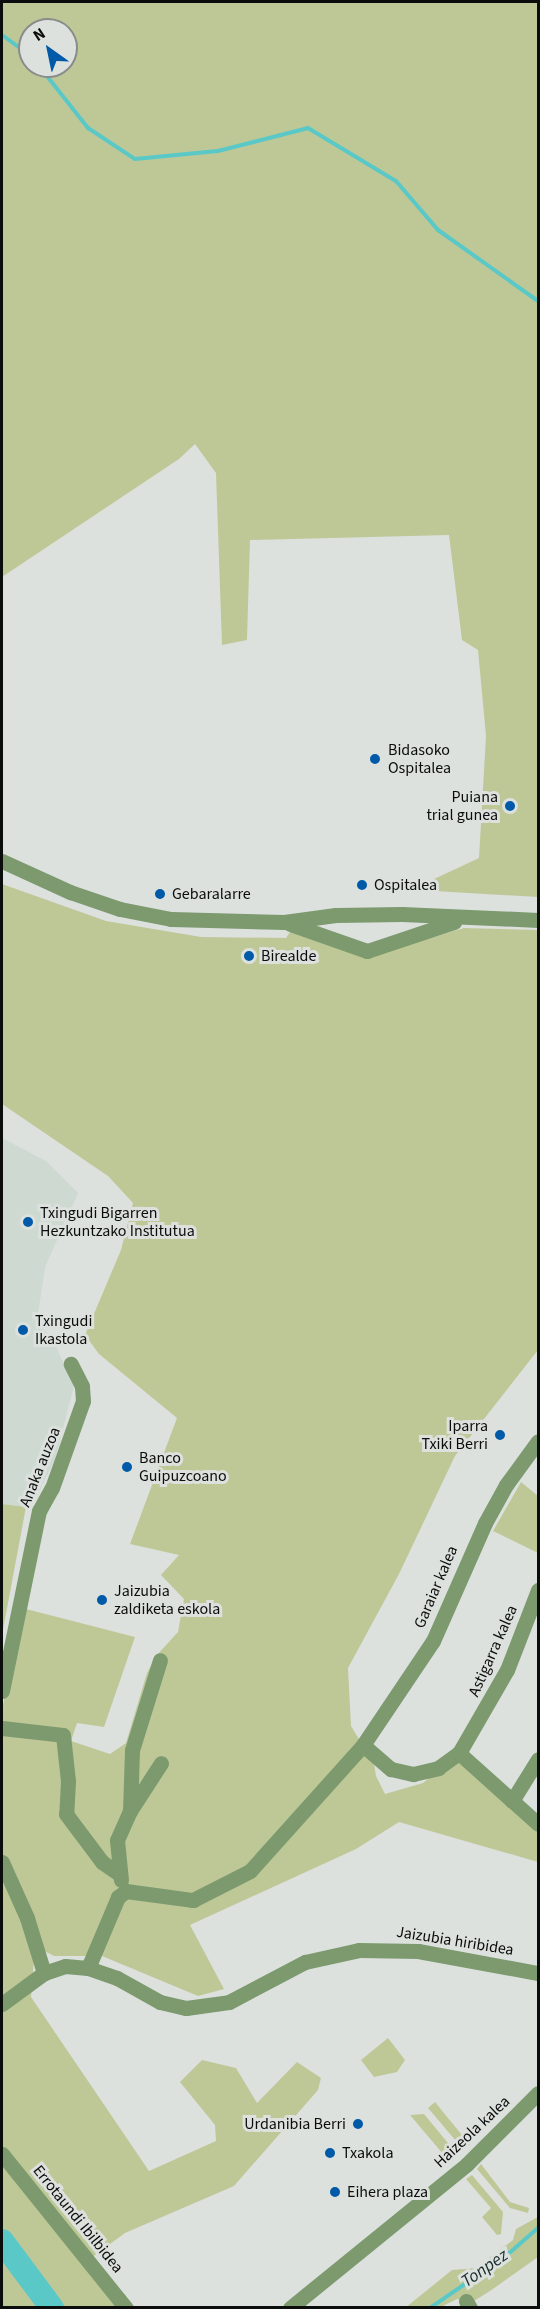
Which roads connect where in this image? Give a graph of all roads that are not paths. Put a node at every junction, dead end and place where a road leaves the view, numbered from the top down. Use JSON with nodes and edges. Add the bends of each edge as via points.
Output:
{"nodes":[{"id":1,"x":2,"y":861,"type":"edge"},
{"id":2,"x":402,"y":914,"type":"junction"},
{"id":3,"x":336,"y":915,"type":"junction"},
{"id":4,"x":472,"y":919,"type":"junction"},
{"id":5,"x":538,"y":920,"type":"edge"},
{"id":6,"x":284,"y":922,"type":"junction"},
{"id":7,"x":349,"y":945,"type":"junction"},
{"id":8,"x":381,"y":949,"type":"junction"},
{"id":9,"x":71,"y":1364,"type":"dead end"},
{"id":10,"x":538,"y":1441,"type":"edge"},
{"id":11,"x":538,"y":1590,"type":"edge"},
{"id":12,"x":160,"y":1660,"type":"dead end"},
{"id":13,"x":2,"y":1691,"type":"edge"},
{"id":14,"x":2,"y":1728,"type":"edge"},
{"id":15,"x":363,"y":1745,"type":"junction"},
{"id":16,"x":459,"y":1753,"type":"junction"},
{"id":17,"x":538,"y":1759,"type":"edge"},
{"id":18,"x":161,"y":1763,"type":"dead end"},
{"id":19,"x":512,"y":1801,"type":"junction"},
{"id":20,"x":130,"y":1811,"type":"junction"},
{"id":21,"x":538,"y":1824,"type":"edge"},
{"id":22,"x":2,"y":1862,"type":"edge"},
{"id":23,"x":118,"y":1873,"type":"junction"},
{"id":24,"x":126,"y":1891,"type":"junction"},
{"id":25,"x":87,"y":1968,"type":"junction"},
{"id":26,"x":44,"y":1973,"type":"junction"},
{"id":27,"x":538,"y":1973,"type":"edge"},
{"id":28,"x":2,"y":2004,"type":"edge"},
{"id":29,"x":538,"y":2093,"type":"edge"},
{"id":30,"x":2,"y":2154,"type":"edge"},
{"id":31,"x":126,"y":2307,"type":"edge"},
{"id":32,"x":290,"y":2307,"type":"edge"}],
"edges":[{"from":1,"to":6,"type":"street","via":[[70,892],[120,909],[171,919]]},
{"from":2,"to":3,"type":"street"},
{"from":2,"to":4,"type":"street"},
{"from":2,"to":8,"type":"street","via":[[398,935]]},
{"from":3,"to":6,"type":"street"},
{"from":3,"to":7,"type":"street","via":[[338,930]]},
{"from":4,"to":5,"type":"street"},
{"from":4,"to":8,"type":"street","via":[[425,930]]},
{"from":6,"to":7,"type":"street"},
{"from":7,"to":8,"type":"street","via":[[367,951]]},
{"from":9,"to":13,"type":"street","name":"Anaka auzoa","via":[[83,1401],[52,1488],[39,1511]]},
{"from":10,"to":15,"type":"street","name":"Garaiar kalea","via":[[484,1523],[433,1641]]},
{"from":11,"to":16,"type":"street","name":"Astigarra kalea","via":[[507,1670]]},
{"from":12,"to":20,"type":"street","via":[[132,1750]]},
{"from":14,"to":23,"type":"street","via":[[63,1735],[68,1782],[66,1814],[102,1862]]},
{"from":15,"to":16,"type":"street","name":"Astigarra kalea","via":[[391,1769],[413,1774],[438,1768]]},
{"from":15,"to":24,"type":"street","via":[[250,1871],[194,1900]]},
{"from":16,"to":19,"type":"street"},
{"from":17,"to":19,"type":"street"},
{"from":18,"to":20,"type":"street"},
{"from":19,"to":21,"type":"street"},
{"from":20,"to":23,"type":"street","via":[[117,1840]]},
{"from":22,"to":26,"type":"street","via":[[27,1918]]},
{"from":23,"to":24,"type":"street"},
{"from":24,"to":25,"type":"street","via":[[118,1897]]},
{"from":25,"to":26,"type":"street","name":"Jaizubia hiribidea","via":[[65,1966]]},
{"from":25,"to":27,"type":"street","name":"Jaizubia hiribidea","via":[[117,1978],[160,2001],[186,2008],[229,2002],[304,1962],[359,1950],[418,1951]]},
{"from":26,"to":28,"type":"street","name":"Jaizubia hiribidea"},
{"from":29,"to":32,"type":"street","name":"Haizeola kalea","via":[[500,2134]]},
{"from":30,"to":31,"type":"street","name":"Errotaundi Ibilbidea"}]}
